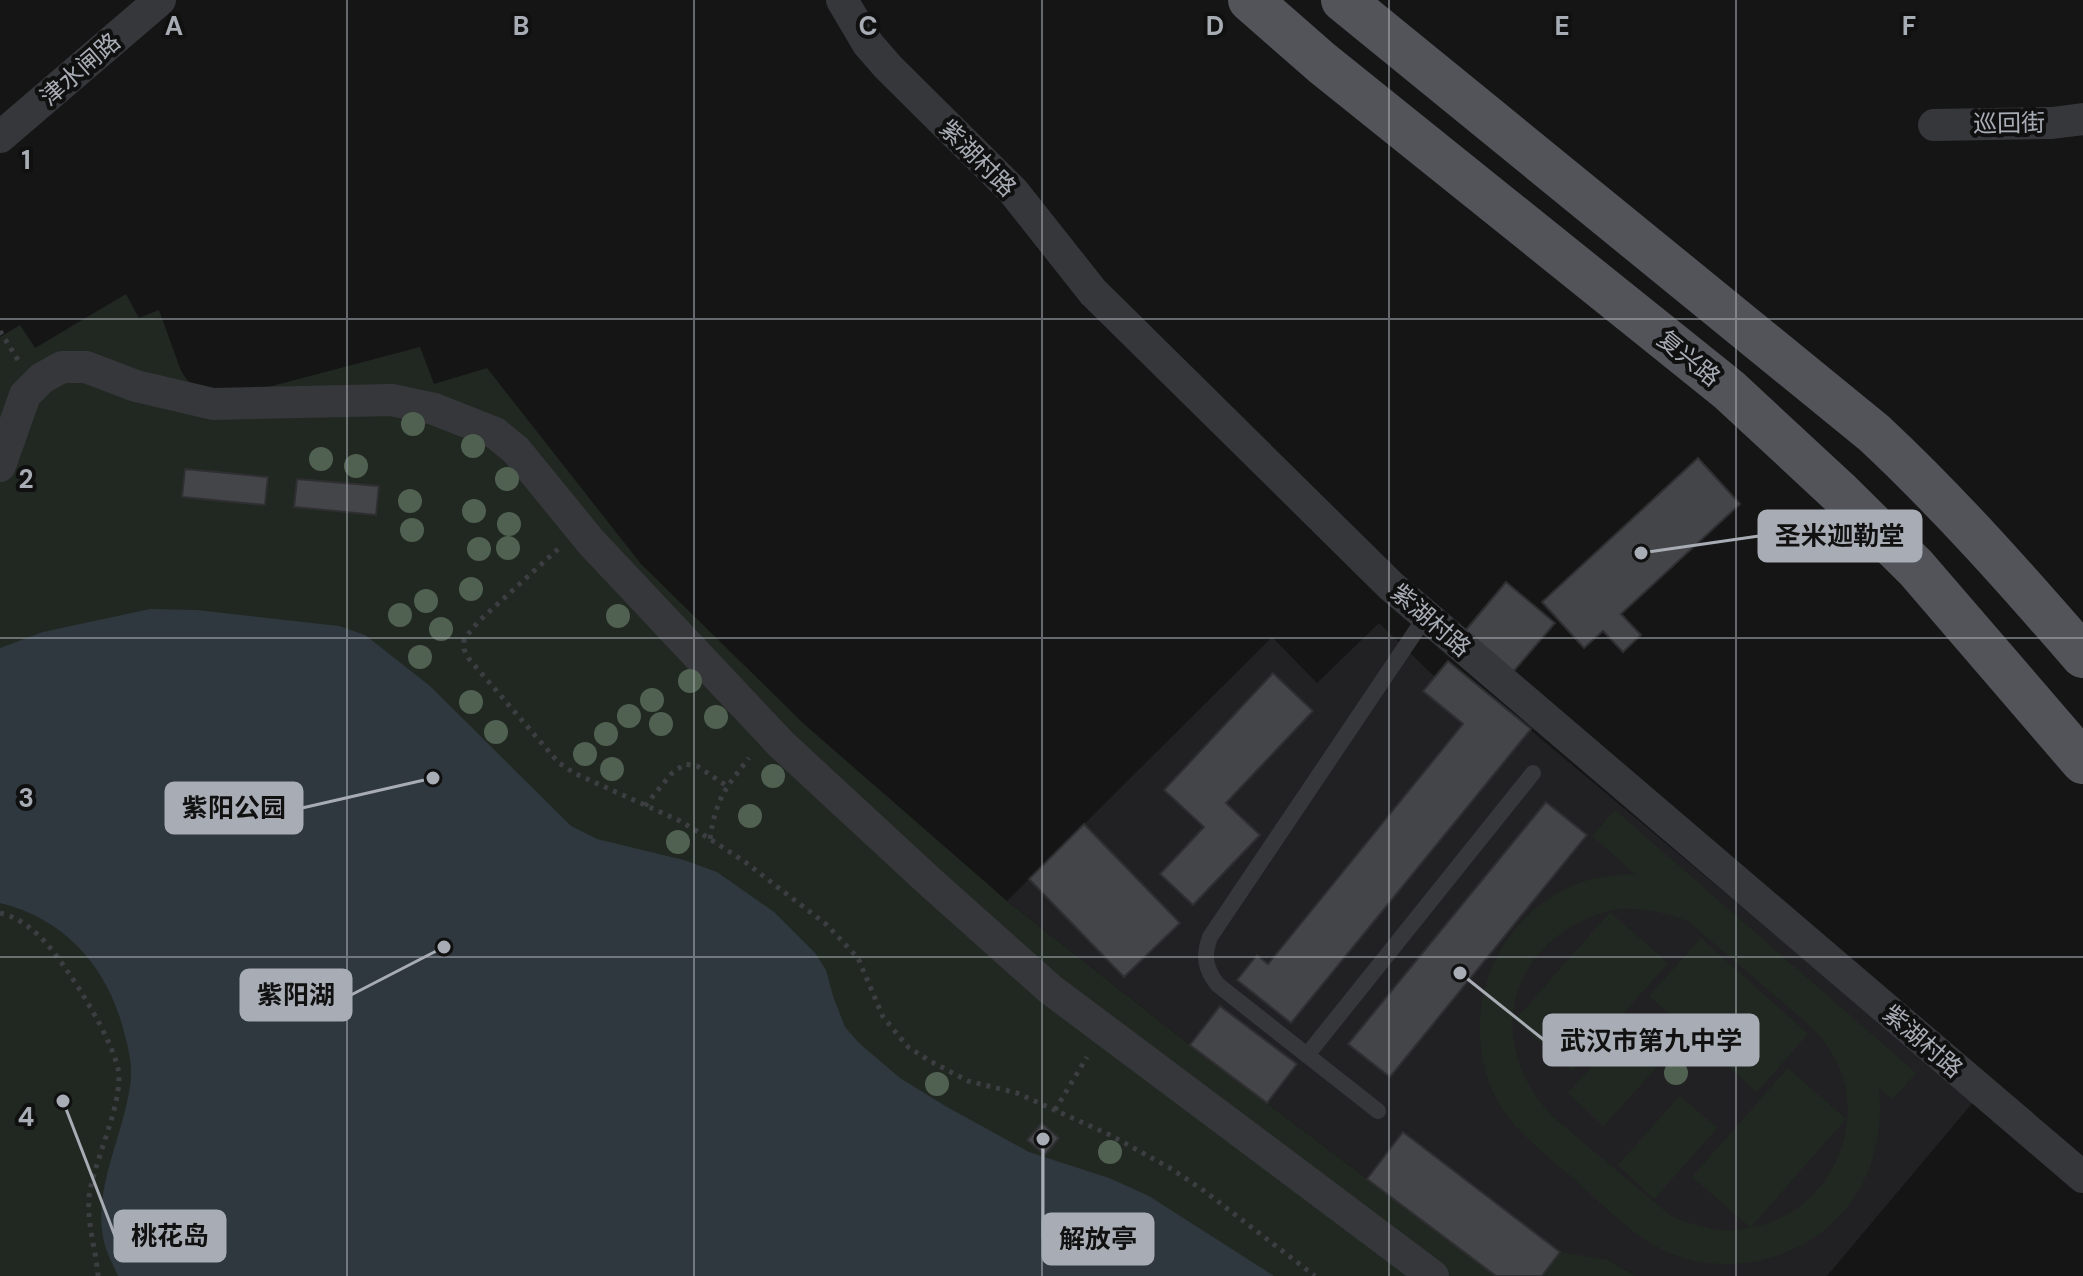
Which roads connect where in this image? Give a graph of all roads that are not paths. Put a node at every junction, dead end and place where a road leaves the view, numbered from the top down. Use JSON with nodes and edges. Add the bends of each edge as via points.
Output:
{"nodes":[{"id":1,"x":160,"y":0,"type":"edge"},
{"id":2,"x":842,"y":0,"type":"edge"},
{"id":3,"x":1250,"y":0,"type":"edge"},
{"id":4,"x":1343,"y":0,"type":"edge"},
{"id":5,"x":2083,"y":119,"type":"edge"},
{"id":6,"x":1934,"y":125,"type":"dead end"},
{"id":7,"x":0,"y":137,"type":"edge"},
{"id":8,"x":0,"y":466,"type":"edge"},
{"id":9,"x":1426,"y":616,"type":"junction"},
{"id":10,"x":2083,"y":656,"type":"edge"},
{"id":11,"x":2083,"y":762,"type":"edge"},
{"id":12,"x":1533,"y":773,"type":"dead end"},
{"id":13,"x":1307,"y":1055,"type":"junction"},
{"id":14,"x":1378,"y":1111,"type":"dead end"},
{"id":15,"x":2083,"y":1177,"type":"edge"},
{"id":16,"x":1433,"y":1276,"type":"edge"}],
"edges":[{"from":1,"to":7,"type":"street","name":"津水闸路"},
{"from":2,"to":9,"type":"street","name":"紫湖村路","via":[[868,44],[1013,191],[1093,292]]},
{"from":3,"to":11,"type":"main road","name":"复兴路","via":[[1758,416],[1916,568]]},
{"from":4,"to":10,"type":"main road","via":[[1874,433],[1978,536]]},
{"from":5,"to":6,"type":"street","name":"巡回街"},
{"from":8,"to":16,"type":"street","via":[[25,395],[62,367],[86,367],[136,386],[213,404],[392,400],[434,409],[502,437],[770,732],[929,881],[1050,989]]},
{"from":9,"to":13,"type":"lane","via":[[1206,950],[1205,963],[1218,985]]},
{"from":9,"to":15,"type":"street","name":"紫湖村路"},
{"from":12,"to":13,"type":"lane"},
{"from":13,"to":14,"type":"lane"}]}
